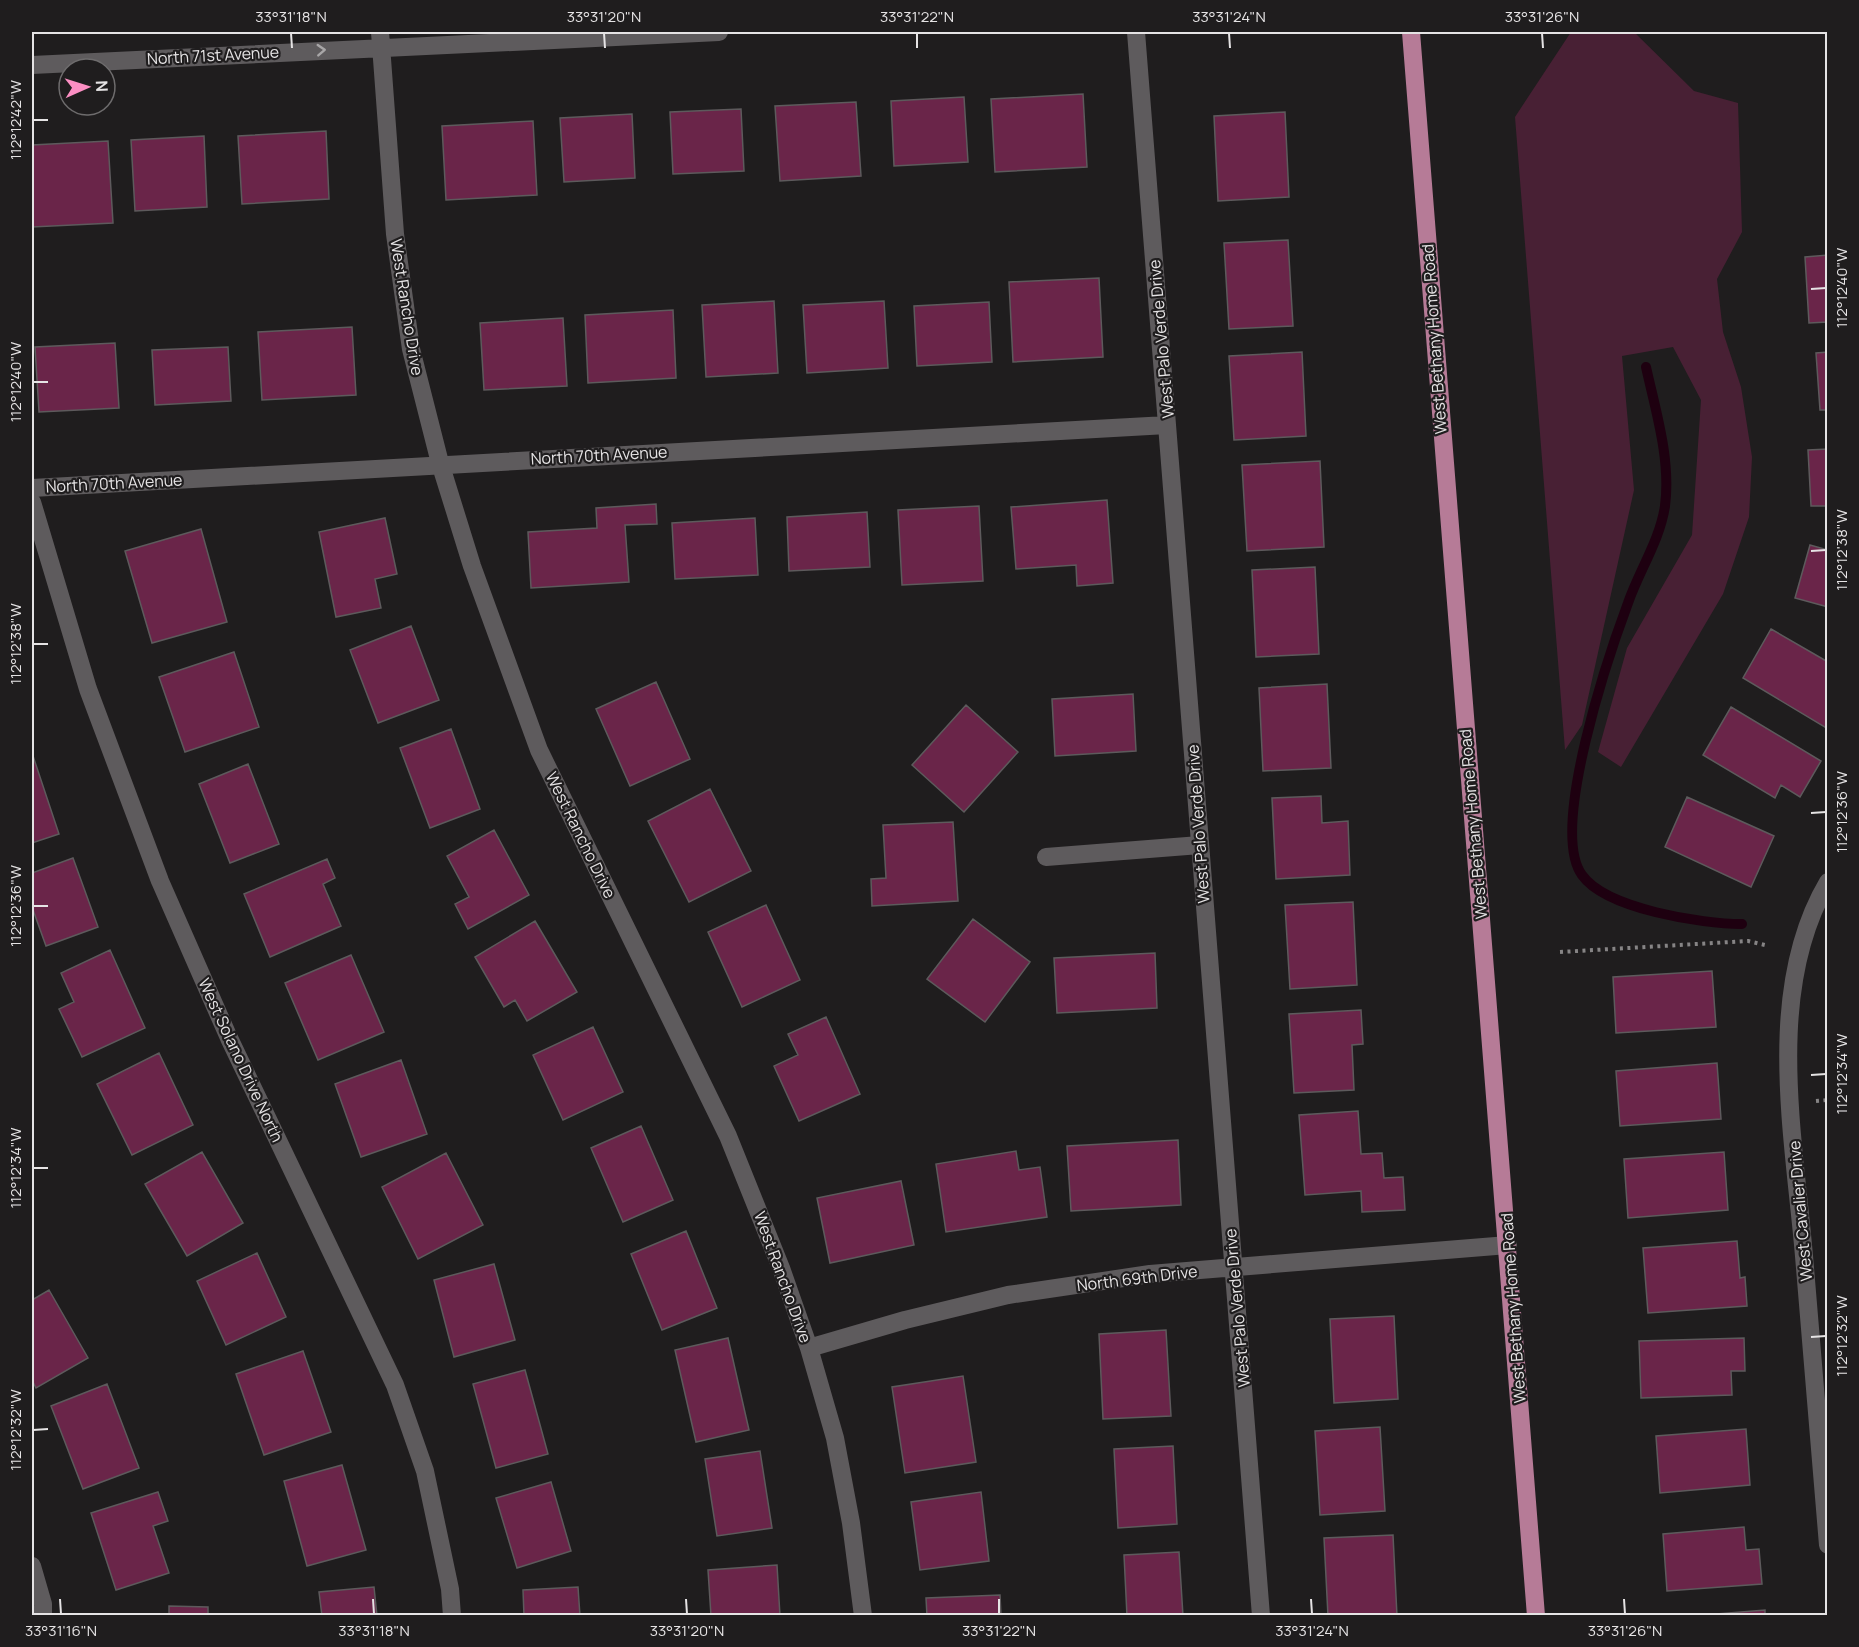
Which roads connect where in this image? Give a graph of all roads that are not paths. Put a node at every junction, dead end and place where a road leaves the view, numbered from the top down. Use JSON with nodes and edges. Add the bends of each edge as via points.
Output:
{"nodes":[{"id":1,"x":719,"y":32,"type":"edge"},
{"id":2,"x":1136,"y":32,"type":"edge"},
{"id":3,"x":1412,"y":32,"type":"edge"},
{"id":4,"x":381,"y":39,"type":"edge"},
{"id":5,"x":32,"y":65,"type":"edge"},
{"id":6,"x":1167,"y":425,"type":"junction"},
{"id":7,"x":440,"y":464,"type":"junction"},
{"id":8,"x":32,"y":488,"type":"edge"},
{"id":9,"x":32,"y":502,"type":"edge"},
{"id":10,"x":1200,"y":845,"type":"junction"},
{"id":11,"x":1047,"y":856,"type":"dead end"},
{"id":12,"x":1827,"y":882,"type":"edge"},
{"id":13,"x":1508,"y":1245,"type":"junction"},
{"id":14,"x":1233,"y":1267,"type":"junction"},
{"id":15,"x":809,"y":1348,"type":"junction"},
{"id":16,"x":1827,"y":1545,"type":"edge"},
{"id":17,"x":32,"y":1566,"type":"edge"},
{"id":18,"x":43,"y":1616,"type":"edge"},
{"id":19,"x":452,"y":1616,"type":"edge"},
{"id":20,"x":863,"y":1616,"type":"edge"},
{"id":21,"x":1261,"y":1616,"type":"edge"},
{"id":22,"x":1536,"y":1616,"type":"edge"}],
"edges":[{"from":1,"to":4,"type":"street","name":"North 71st Avenue"},
{"from":2,"to":6,"type":"street","name":"West Palo Verde Drive"},
{"from":3,"to":13,"type":"main road","name":"West Bethany Home Road"},
{"from":5,"to":4,"type":"street","name":"North 71st Avenue","one_way":true},
{"from":4,"to":7,"type":"street","name":"West Rancho Drive","via":[[395,234],[411,349]]},
{"from":6,"to":7,"type":"street","name":"North 70th Avenue"},
{"from":6,"to":10,"type":"street","name":"West Palo Verde Drive"},
{"from":7,"to":8,"type":"street","name":"North 70th Avenue"},
{"from":7,"to":15,"type":"street","name":"West Rancho Drive","via":[[475,576],[539,750],[728,1136],[782,1268]]},
{"from":9,"to":19,"type":"street","name":"West Solano Drive North","via":[[88,689],[160,881],[229,1038],[395,1385],[425,1471]]},
{"from":10,"to":11,"type":"street"},
{"from":10,"to":14,"type":"street","name":"West Palo Verde Drive"},
{"from":12,"to":16,"type":"street","name":"West Cavalier Drive","via":[[1802,936],[1793,972],[1788,1023]]},
{"from":13,"to":14,"type":"street","name":"North 69th Drive"},
{"from":13,"to":22,"type":"main road","name":"West Bethany Home Road"},
{"from":14,"to":15,"type":"street","name":"North 69th Drive","via":[[1150,1274],[1008,1295]]},
{"from":14,"to":21,"type":"street","name":"West Palo Verde Drive"},
{"from":15,"to":20,"type":"street","name":"West Rancho Drive","via":[[835,1438]]},
{"from":17,"to":18,"type":"street"}]}
